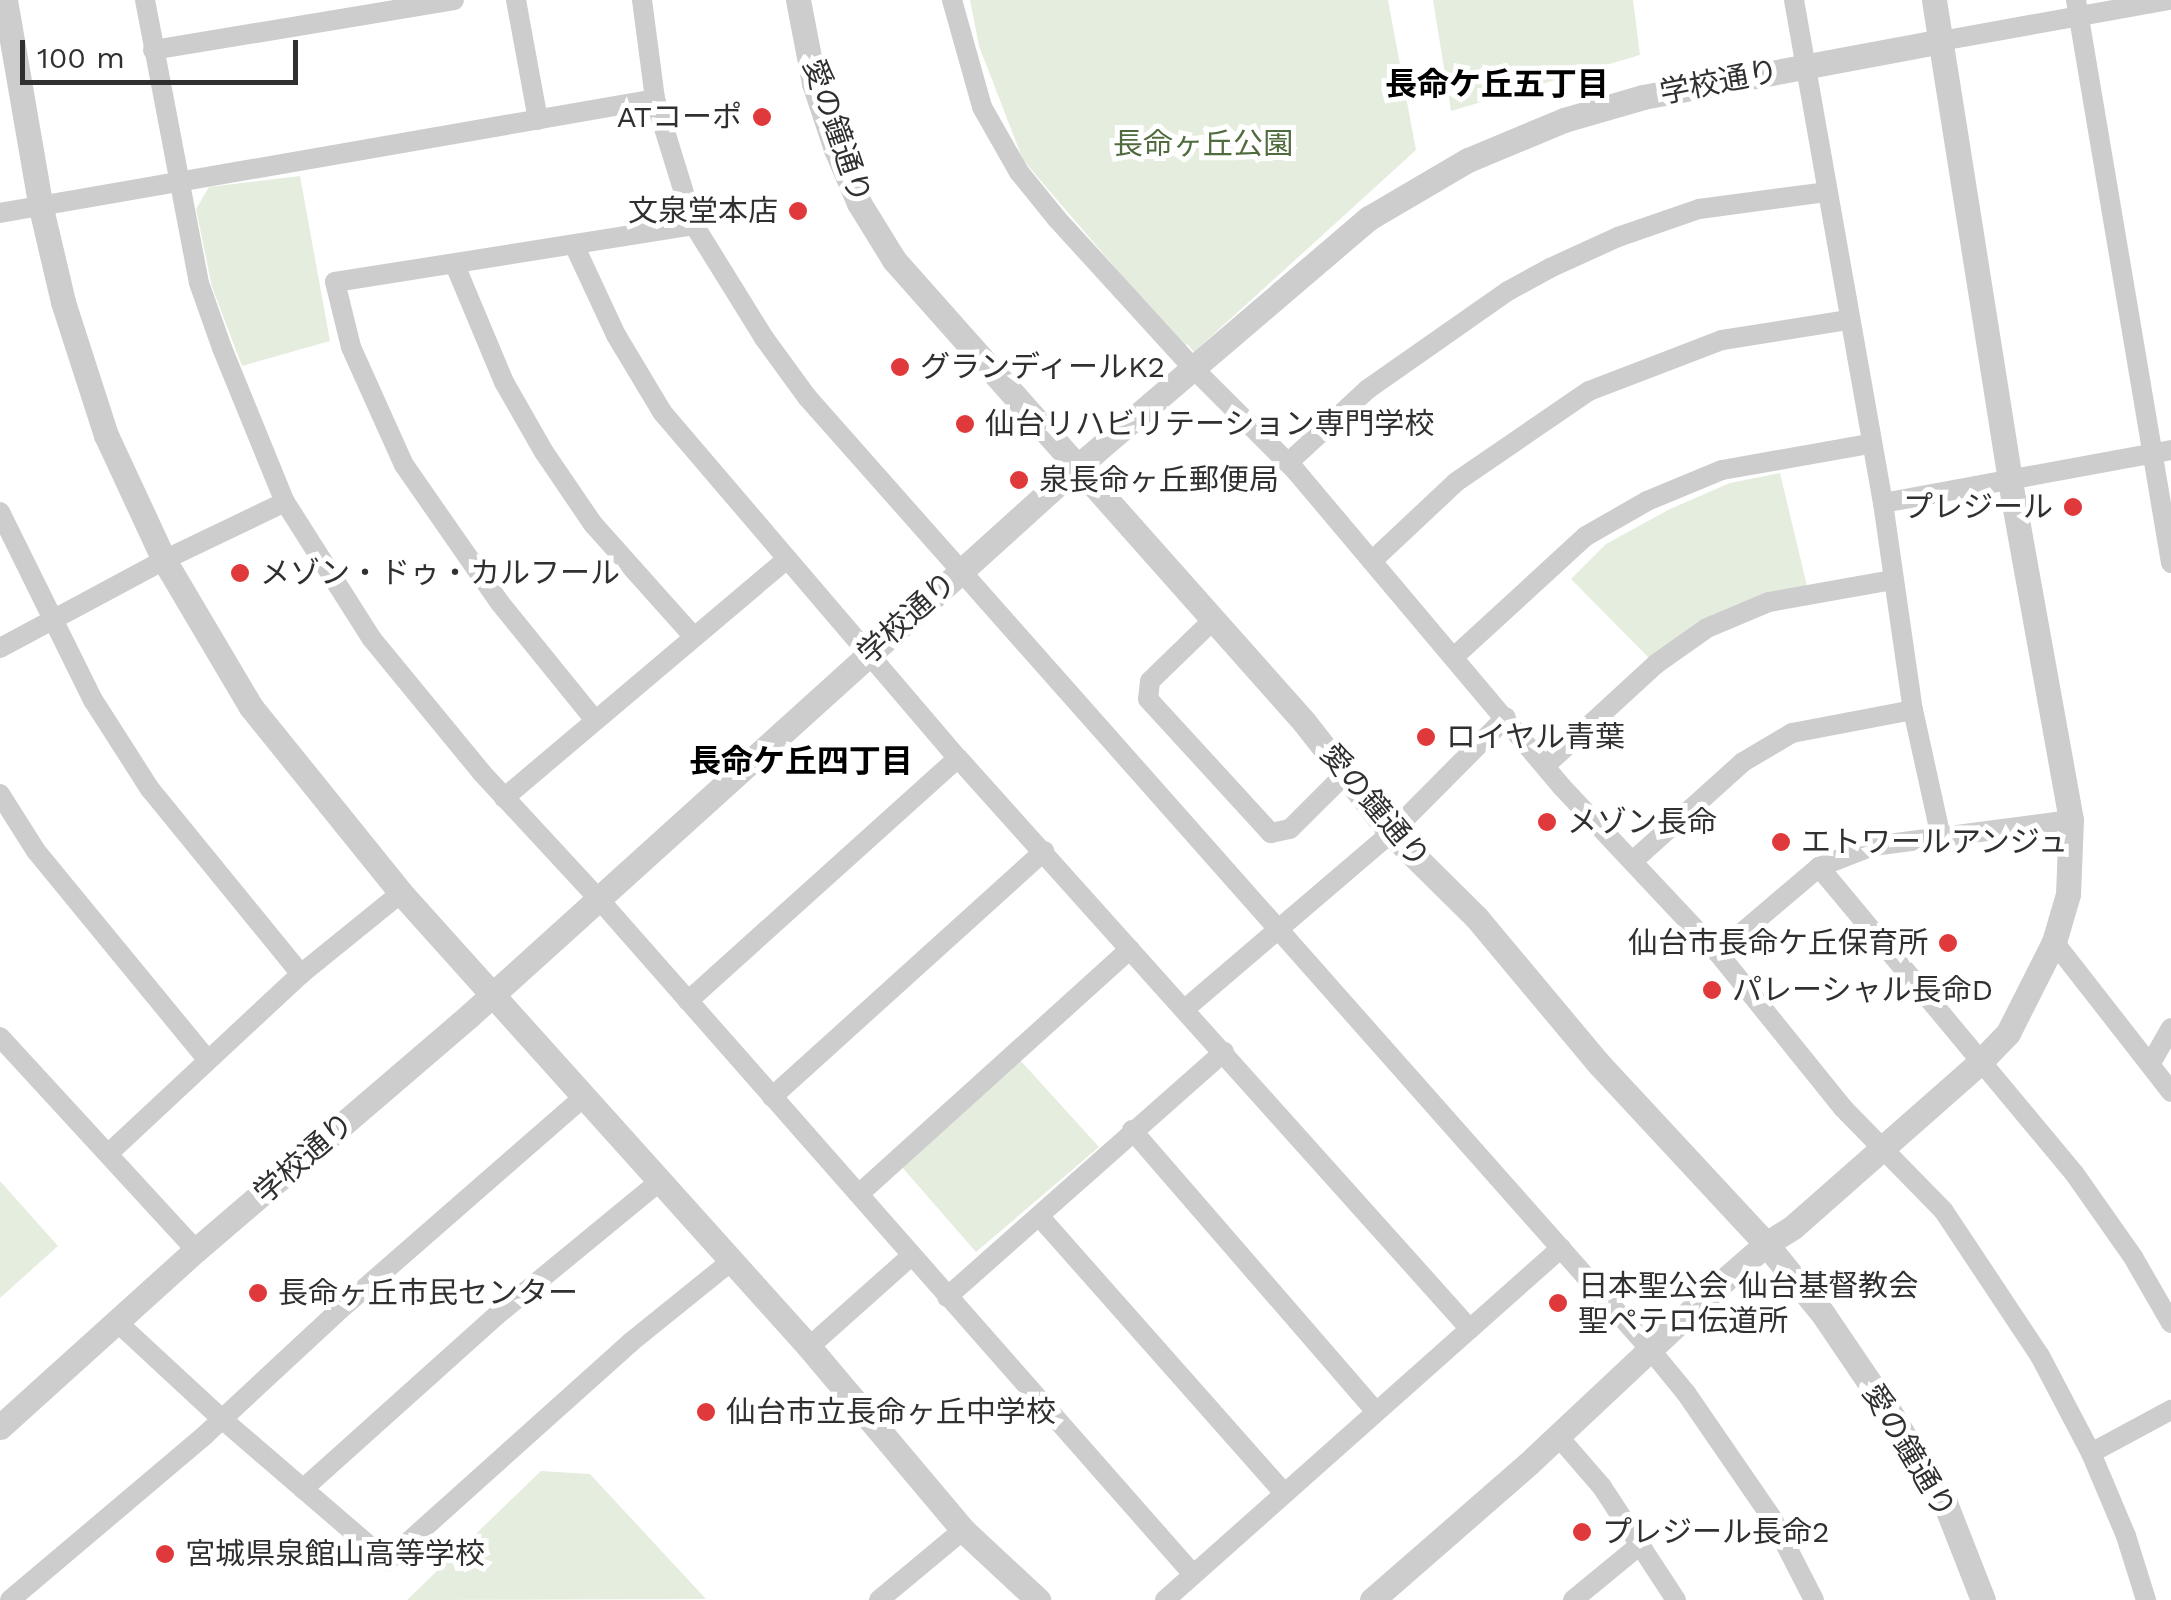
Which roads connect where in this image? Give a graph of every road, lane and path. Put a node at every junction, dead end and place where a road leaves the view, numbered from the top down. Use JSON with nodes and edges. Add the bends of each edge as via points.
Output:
{"nodes":[{"id":1,"x":5,"y":0,"type":"edge"},
{"id":2,"x":145,"y":0,"type":"edge"},
{"id":3,"x":454,"y":0,"type":"edge"},
{"id":4,"x":516,"y":0,"type":"edge"},
{"id":5,"x":642,"y":0,"type":"edge"},
{"id":6,"x":798,"y":0,"type":"edge"},
{"id":7,"x":952,"y":0,"type":"edge"},
{"id":8,"x":1794,"y":0,"type":"edge"},
{"id":9,"x":1934,"y":0,"type":"edge"},
{"id":10,"x":2170,"y":0,"type":"edge"},
{"id":11,"x":2078,"y":8,"type":"edge"},
{"id":12,"x":1941,"y":41,"type":"junction"},
{"id":13,"x":154,"y":50,"type":"junction"},
{"id":14,"x":1805,"y":66,"type":"junction"},
{"id":15,"x":655,"y":99,"type":"junction"},
{"id":16,"x":538,"y":120,"type":"junction"},
{"id":17,"x":178,"y":182,"type":"junction"},
{"id":18,"x":1826,"y":192,"type":"junction"},
{"id":19,"x":41,"y":208,"type":"junction"},
{"id":20,"x":0,"y":212,"type":"edge"},
{"id":21,"x":694,"y":225,"type":"junction"},
{"id":22,"x":575,"y":246,"type":"junction"},
{"id":23,"x":455,"y":265,"type":"junction"},
{"id":24,"x":1848,"y":320,"type":"junction"},
{"id":25,"x":1193,"y":368,"type":"junction"},
{"id":26,"x":1870,"y":444,"type":"junction"},
{"id":27,"x":2161,"y":452,"type":"edge"},
{"id":28,"x":1288,"y":463,"type":"junction"},
{"id":29,"x":1076,"y":468,"type":"junction"},
{"id":30,"x":2010,"y":480,"type":"junction"},
{"id":31,"x":284,"y":502,"type":"junction"},
{"id":32,"x":1883,"y":503,"type":"junction"},
{"id":33,"x":0,"y":512,"type":"edge"},
{"id":34,"x":164,"y":560,"type":"junction"},
{"id":35,"x":786,"y":560,"type":"junction"},
{"id":36,"x":1372,"y":561,"type":"junction"},
{"id":37,"x":2171,"y":563,"type":"edge"},
{"id":38,"x":959,"y":572,"type":"junction"},
{"id":39,"x":1893,"y":580,"type":"junction"},
{"id":40,"x":53,"y":620,"type":"junction"},
{"id":41,"x":1212,"y":621,"type":"junction"},
{"id":42,"x":693,"y":636,"type":"junction"},
{"id":43,"x":0,"y":648,"type":"edge"},
{"id":44,"x":868,"y":653,"type":"junction"},
{"id":45,"x":1455,"y":656,"type":"junction"},
{"id":46,"x":1913,"y":710,"type":"junction"},
{"id":47,"x":1506,"y":717,"type":"junction"},
{"id":48,"x":594,"y":719,"type":"junction"},
{"id":49,"x":958,"y":758,"type":"junction"},
{"id":50,"x":1545,"y":766,"type":"junction"},
{"id":51,"x":1345,"y":774,"type":"junction"},
{"id":52,"x":0,"y":794,"type":"edge"},
{"id":53,"x":504,"y":798,"type":"junction"},
{"id":54,"x":2070,"y":820,"type":"junction"},
{"id":55,"x":1391,"y":833,"type":"junction"},
{"id":56,"x":1941,"y":837,"type":"junction"},
{"id":57,"x":1044,"y":852,"type":"junction"},
{"id":58,"x":1633,"y":861,"type":"junction"},
{"id":59,"x":1818,"y":867,"type":"junction"},
{"id":60,"x":401,"y":892,"type":"junction"},
{"id":61,"x":597,"y":897,"type":"junction"},
{"id":62,"x":1274,"y":929,"type":"junction"},
{"id":63,"x":2054,"y":942,"type":"junction"},
{"id":64,"x":1130,"y":949,"type":"junction"},
{"id":65,"x":1718,"y":953,"type":"junction"},
{"id":66,"x":302,"y":974,"type":"junction"},
{"id":67,"x":495,"y":993,"type":"junction"},
{"id":68,"x":688,"y":1001,"type":"junction"},
{"id":69,"x":1185,"y":1009,"type":"junction"},
{"id":70,"x":2171,"y":1028,"type":"edge"},
{"id":71,"x":0,"y":1037,"type":"edge"},
{"id":72,"x":1224,"y":1052,"type":"junction"},
{"id":73,"x":207,"y":1059,"type":"junction"},
{"id":74,"x":1981,"y":1061,"type":"junction"},
{"id":75,"x":2151,"y":1063,"type":"junction"},
{"id":76,"x":2171,"y":1092,"type":"edge"},
{"id":77,"x":584,"y":1097,"type":"junction"},
{"id":78,"x":772,"y":1097,"type":"junction"},
{"id":79,"x":1132,"y":1130,"type":"junction"},
{"id":80,"x":1880,"y":1148,"type":"junction"},
{"id":81,"x":109,"y":1152,"type":"junction"},
{"id":82,"x":660,"y":1181,"type":"junction"},
{"id":83,"x":859,"y":1194,"type":"junction"},
{"id":84,"x":1038,"y":1216,"type":"junction"},
{"id":85,"x":1766,"y":1244,"type":"junction"},
{"id":86,"x":1561,"y":1248,"type":"junction"},
{"id":87,"x":196,"y":1250,"type":"junction"},
{"id":88,"x":911,"y":1256,"type":"junction"},
{"id":89,"x":730,"y":1262,"type":"junction"},
{"id":90,"x":947,"y":1297,"type":"junction"},
{"id":91,"x":116,"y":1321,"type":"junction"},
{"id":92,"x":2171,"y":1324,"type":"edge"},
{"id":93,"x":1470,"y":1329,"type":"junction"},
{"id":94,"x":809,"y":1346,"type":"junction"},
{"id":95,"x":1649,"y":1348,"type":"junction"},
{"id":96,"x":2171,"y":1410,"type":"edge"},
{"id":97,"x":1376,"y":1412,"type":"junction"},
{"id":98,"x":222,"y":1420,"type":"junction"},
{"id":99,"x":0,"y":1427,"type":"edge"},
{"id":100,"x":1558,"y":1435,"type":"junction"},
{"id":101,"x":2090,"y":1453,"type":"junction"},
{"id":102,"x":303,"y":1489,"type":"junction"},
{"id":103,"x":1284,"y":1492,"type":"junction"},
{"id":104,"x":963,"y":1530,"type":"junction"},
{"id":105,"x":1640,"y":1545,"type":"junction"},
{"id":106,"x":1192,"y":1573,"type":"junction"},
{"id":107,"x":10,"y":1600,"type":"edge"},
{"id":108,"x":879,"y":1600,"type":"edge"},
{"id":109,"x":1038,"y":1600,"type":"edge"},
{"id":110,"x":1165,"y":1600,"type":"edge"},
{"id":111,"x":1372,"y":1600,"type":"edge"},
{"id":112,"x":1573,"y":1600,"type":"edge"},
{"id":113,"x":1676,"y":1600,"type":"edge"},
{"id":114,"x":1814,"y":1600,"type":"edge"},
{"id":115,"x":1983,"y":1600,"type":"edge"},
{"id":116,"x":2146,"y":1600,"type":"edge"}],
"edges":[{"from":1,"to":19,"type":"street"},
{"from":2,"to":13,"type":"street"},
{"from":3,"to":13,"type":"street"},
{"from":4,"to":16,"type":"street"},
{"from":5,"to":15,"type":"street"},
{"from":6,"to":29,"type":"street","name":"愛の鐘通り","via":[[814,83],[858,203],[894,260]]},
{"from":7,"to":25,"type":"street","via":[[982,108],[1018,172]]},
{"from":8,"to":14,"type":"street"},
{"from":9,"to":12,"type":"street"},
{"from":10,"to":11,"type":"street"},
{"from":11,"to":12,"type":"street"},
{"from":11,"to":27,"type":"street"},
{"from":12,"to":14,"type":"street","name":"学校通り"},
{"from":12,"to":30,"type":"street"},
{"from":13,"to":17,"type":"street"},
{"from":14,"to":18,"type":"street"},
{"from":14,"to":25,"type":"street","name":"学校通り","via":[[1642,97],[1468,160],[1369,218]]},
{"from":15,"to":16,"type":"street"},
{"from":15,"to":21,"type":"street"},
{"from":16,"to":17,"type":"street"},
{"from":17,"to":19,"type":"street"},
{"from":17,"to":31,"type":"street","via":[[199,283]]},
{"from":18,"to":24,"type":"street"},
{"from":18,"to":28,"type":"street","via":[[1699,209],[1557,265],[1492,301],[1368,389]]},
{"from":19,"to":20,"type":"street"},
{"from":19,"to":34,"type":"street","via":[[106,435]]},
{"from":21,"to":22,"type":"street"},
{"from":21,"to":38,"type":"street","via":[[807,397]]},
{"from":22,"to":23,"type":"street"},
{"from":22,"to":35,"type":"street","via":[[662,412]]},
{"from":23,"to":42,"type":"street","via":[[504,382],[544,452],[592,524]]},
{"from":23,"to":48,"type":"street","via":[[335,282],[351,347],[414,479],[500,603]]},
{"from":24,"to":26,"type":"street"},
{"from":24,"to":36,"type":"street","via":[[1722,340],[1589,391],[1456,482]]},
{"from":25,"to":28,"type":"street"},
{"from":25,"to":29,"type":"street","name":"学校通り"},
{"from":26,"to":32,"type":"street"},
{"from":26,"to":45,"type":"street","via":[[1722,470],[1647,501],[1586,536]]},
{"from":27,"to":30,"type":"street"},
{"from":27,"to":37,"type":"street"},
{"from":28,"to":36,"type":"street"},
{"from":29,"to":38,"type":"street","name":"学校通り"},
{"from":29,"to":41,"type":"street","name":"愛の鐘通り"},
{"from":30,"to":32,"type":"street"},
{"from":30,"to":54,"type":"street"},
{"from":31,"to":34,"type":"street"},
{"from":31,"to":53,"type":"street","via":[[372,639]]},
{"from":32,"to":39,"type":"street"},
{"from":33,"to":40,"type":"street"},
{"from":34,"to":40,"type":"street"},
{"from":34,"to":60,"type":"street","via":[[251,706]]},
{"from":35,"to":42,"type":"street"},
{"from":35,"to":44,"type":"street"},
{"from":36,"to":45,"type":"street"},
{"from":38,"to":44,"type":"street","name":"学校通り"},
{"from":38,"to":62,"type":"street"},
{"from":39,"to":46,"type":"street"},
{"from":39,"to":50,"type":"street","via":[[1769,602],[1707,628],[1656,664]]},
{"from":40,"to":43,"type":"street"},
{"from":40,"to":66,"type":"street","via":[[93,700],[150,789]]},
{"from":41,"to":51,"type":"street","name":"愛の鐘通り"},
{"from":41,"to":51,"type":"street","via":[[1150,681],[1148,699],[1271,834],[1290,829]]},
{"from":42,"to":48,"type":"street"},
{"from":44,"to":49,"type":"street"},
{"from":44,"to":61,"type":"street","name":"学校通り"},
{"from":45,"to":47,"type":"street"},
{"from":46,"to":56,"type":"street"},
{"from":46,"to":58,"type":"street","via":[[1792,734],[1743,762]]},
{"from":47,"to":50,"type":"street"},
{"from":47,"to":55,"type":"street"},
{"from":48,"to":53,"type":"street"},
{"from":49,"to":57,"type":"street"},
{"from":49,"to":68,"type":"street"},
{"from":50,"to":58,"type":"street"},
{"from":51,"to":55,"type":"street","name":"愛の鐘通り"},
{"from":52,"to":73,"type":"street","via":[[36,851]]},
{"from":53,"to":61,"type":"street"},
{"from":54,"to":56,"type":"street"},
{"from":54,"to":63,"type":"street","via":[[2068,894]]},
{"from":55,"to":62,"type":"street"},
{"from":55,"to":85,"type":"street","name":"愛の鐘通り","via":[[1476,917],[1599,1064]]},
{"from":56,"to":59,"type":"street","via":[[1873,846]]},
{"from":57,"to":64,"type":"street"},
{"from":57,"to":78,"type":"street"},
{"from":58,"to":65,"type":"street"},
{"from":59,"to":65,"type":"street"},
{"from":59,"to":74,"type":"street"},
{"from":60,"to":66,"type":"street"},
{"from":60,"to":67,"type":"street"},
{"from":61,"to":67,"type":"street","name":"学校通り"},
{"from":61,"to":68,"type":"street"},
{"from":62,"to":69,"type":"street"},
{"from":62,"to":86,"type":"street"},
{"from":63,"to":74,"type":"street","via":[[2008,1033]]},
{"from":63,"to":75,"type":"street"},
{"from":64,"to":69,"type":"street"},
{"from":64,"to":83,"type":"street"},
{"from":65,"to":80,"type":"street"},
{"from":66,"to":73,"type":"street"},
{"from":67,"to":77,"type":"street"},
{"from":67,"to":87,"type":"street","name":"学校通り"},
{"from":68,"to":78,"type":"street"},
{"from":69,"to":72,"type":"street"},
{"from":70,"to":75,"type":"street"},
{"from":71,"to":81,"type":"street"},
{"from":72,"to":79,"type":"street"},
{"from":72,"to":93,"type":"street"},
{"from":73,"to":81,"type":"street"},
{"from":74,"to":80,"type":"street"},
{"from":74,"to":92,"type":"street","via":[[2074,1173]]},
{"from":75,"to":76,"type":"street"},
{"from":77,"to":82,"type":"street"},
{"from":77,"to":98,"type":"street"},
{"from":78,"to":83,"type":"street"},
{"from":79,"to":84,"type":"street"},
{"from":79,"to":97,"type":"street"},
{"from":80,"to":85,"type":"street","via":[[1794,1227]]},
{"from":80,"to":101,"type":"street","via":[[1943,1210],[1996,1286]]},
{"from":81,"to":87,"type":"street"},
{"from":82,"to":89,"type":"street"},
{"from":82,"to":102,"type":"street","via":[[497,1315]]},
{"from":83,"to":88,"type":"street"},
{"from":84,"to":90,"type":"street"},
{"from":84,"to":103,"type":"street"},
{"from":85,"to":95,"type":"street"},
{"from":85,"to":115,"type":"street","name":"愛の鐘通り","via":[[1823,1314],[1900,1430],[1944,1503]]},
{"from":86,"to":93,"type":"street"},
{"from":86,"to":95,"type":"street"},
{"from":87,"to":91,"type":"street","name":"学校通り"},
{"from":88,"to":90,"type":"street"},
{"from":88,"to":94,"type":"street"},
{"from":89,"to":94,"type":"street"},
{"from":89,"to":102,"type":"street","via":[[386,1561]]},
{"from":90,"to":106,"type":"street"},
{"from":91,"to":98,"type":"street"},
{"from":91,"to":99,"type":"street","name":"学校通り"},
{"from":93,"to":97,"type":"street"},
{"from":94,"to":104,"type":"street"},
{"from":95,"to":100,"type":"street"},
{"from":95,"to":114,"type":"street","via":[[1772,1518]]},
{"from":96,"to":101,"type":"street"},
{"from":97,"to":103,"type":"street"},
{"from":98,"to":102,"type":"street"},
{"from":98,"to":107,"type":"street"},
{"from":100,"to":105,"type":"street"},
{"from":100,"to":111,"type":"street"},
{"from":101,"to":116,"type":"street"},
{"from":103,"to":106,"type":"street"},
{"from":104,"to":108,"type":"street"},
{"from":104,"to":109,"type":"street"},
{"from":105,"to":112,"type":"street"},
{"from":105,"to":113,"type":"street"},
{"from":106,"to":110,"type":"street"}]}
